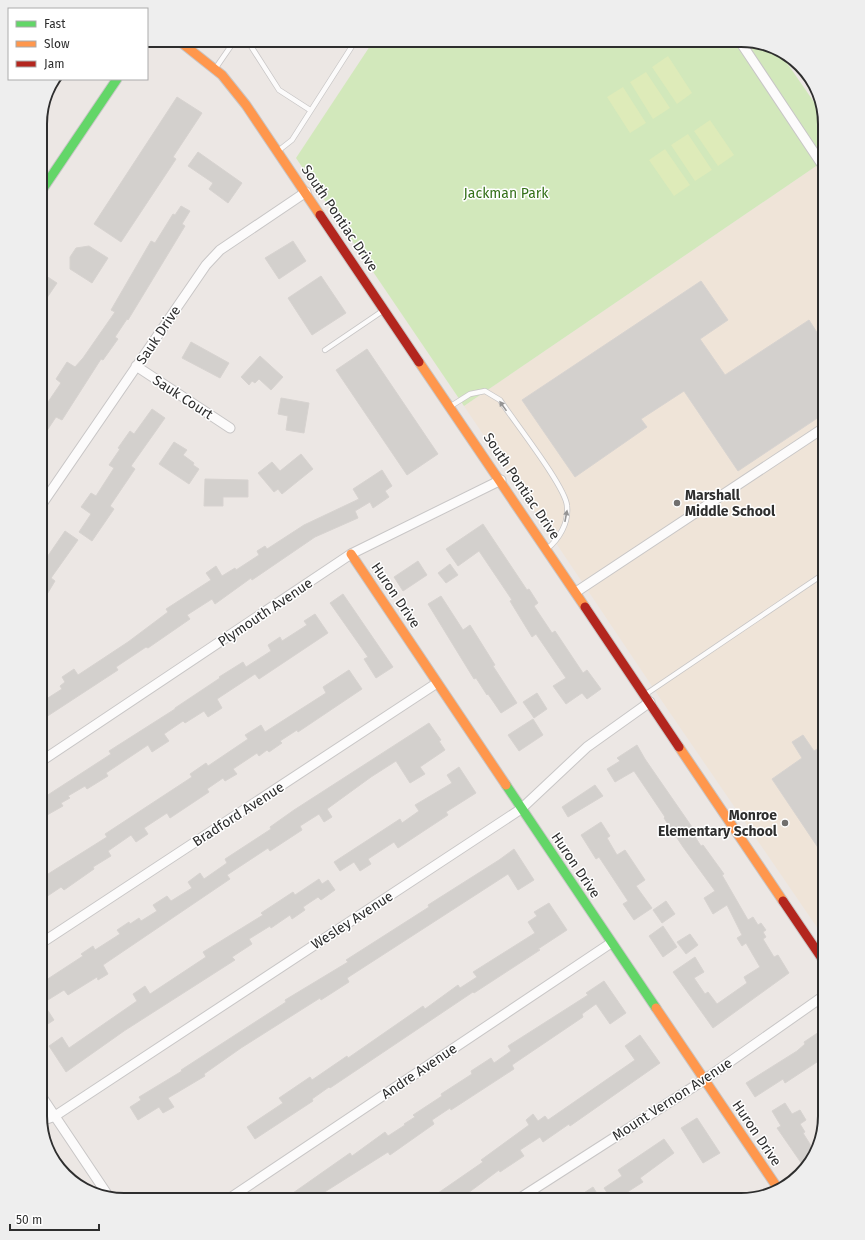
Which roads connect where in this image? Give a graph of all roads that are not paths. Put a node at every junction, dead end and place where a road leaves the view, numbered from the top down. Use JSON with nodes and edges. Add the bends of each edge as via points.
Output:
{"nodes":[{"id":1,"x":187,"y":47,"type":"edge"},
{"id":2,"x":231,"y":47,"type":"edge"},
{"id":3,"x":251,"y":47,"type":"edge"},
{"id":4,"x":351,"y":47,"type":"edge"},
{"id":5,"x":744,"y":47,"type":"edge"},
{"id":6,"x":215,"y":69,"type":"junction"},
{"id":7,"x":116,"y":80,"type":"edge"},
{"id":8,"x":310,"y":110,"type":"junction"},
{"id":9,"x":278,"y":151,"type":"junction"},
{"id":10,"x":818,"y":158,"type":"edge"},
{"id":11,"x":47,"y":183,"type":"edge"},
{"id":12,"x":306,"y":192,"type":"junction"},
{"id":13,"x":385,"y":309,"type":"junction"},
{"id":14,"x":325,"y":350,"type":"dead end"},
{"id":15,"x":136,"y":366,"type":"junction"},
{"id":16,"x":451,"y":407,"type":"junction"},
{"id":17,"x":230,"y":428,"type":"dead end"},
{"id":18,"x":818,"y":432,"type":"edge"},
{"id":19,"x":501,"y":480,"type":"junction"},
{"id":20,"x":47,"y":497,"type":"edge"},
{"id":21,"x":547,"y":549,"type":"junction"},
{"id":22,"x":351,"y":554,"type":"junction"},
{"id":23,"x":818,"y":578,"type":"edge"},
{"id":24,"x":576,"y":592,"type":"junction"},
{"id":25,"x":437,"y":683,"type":"junction"},
{"id":26,"x":647,"y":698,"type":"junction"},
{"id":27,"x":47,"y":757,"type":"edge"},
{"id":28,"x":521,"y":809,"type":"junction"},
{"id":29,"x":47,"y":939,"type":"edge"},
{"id":30,"x":611,"y":943,"type":"junction"},
{"id":31,"x":818,"y":953,"type":"edge"},
{"id":32,"x":818,"y":1000,"type":"edge"},
{"id":33,"x":704,"y":1080,"type":"junction"},
{"id":34,"x":47,"y":1104,"type":"edge"},
{"id":35,"x":55,"y":1116,"type":"junction"},
{"id":36,"x":47,"y":1119,"type":"edge"},
{"id":37,"x":775,"y":1185,"type":"edge"},
{"id":38,"x":105,"y":1191,"type":"edge"},
{"id":39,"x":237,"y":1193,"type":"edge"},
{"id":40,"x":528,"y":1193,"type":"edge"}],
"edges":[{"from":1,"to":6,"type":"street","name":"South Pontiac Drive"},
{"from":2,"to":6,"type":"lane"},
{"from":3,"to":8,"type":"lane","via":[[279,90]]},
{"from":4,"to":8,"type":"lane"},
{"from":5,"to":10,"type":"street"},
{"from":6,"to":9,"type":"street","name":"South Pontiac Drive","via":[[235,90]]},
{"from":7,"to":11,"type":"street"},
{"from":8,"to":9,"type":"lane","via":[[292,140]]},
{"from":9,"to":12,"type":"street","name":"South Pontiac Drive"},
{"from":12,"to":13,"type":"street","name":"South Pontiac Drive"},
{"from":12,"to":15,"type":"street","name":"Sauk Drive","via":[[220,250],[206,265]]},
{"from":13,"to":14,"type":"lane"},
{"from":13,"to":16,"type":"street","name":"South Pontiac Drive"},
{"from":15,"to":17,"type":"street","name":"Sauk Court"},
{"from":15,"to":20,"type":"street","name":"Sauk Drive"},
{"from":16,"to":19,"type":"street","name":"South Pontiac Drive"},
{"from":21,"to":16,"type":"lane","one_way":true,"via":[[558,540],[566,520],[568,506],[561,489],[500,400],[485,391],[470,394]]},
{"from":18,"to":24,"type":"street"},
{"from":19,"to":21,"type":"street","name":"South Pontiac Drive"},
{"from":19,"to":22,"type":"street","name":"Plymouth Avenue"},
{"from":21,"to":24,"type":"street","name":"South Pontiac Drive"},
{"from":22,"to":25,"type":"street","name":"Huron Drive"},
{"from":22,"to":27,"type":"street","name":"Plymouth Avenue"},
{"from":23,"to":26,"type":"lane"},
{"from":24,"to":26,"type":"street","name":"South Pontiac Drive"},
{"from":25,"to":28,"type":"street","name":"Huron Drive"},
{"from":25,"to":29,"type":"street","name":"Bradford Avenue"},
{"from":26,"to":28,"type":"street","name":"Wesley Avenue","via":[[586,747]]},
{"from":26,"to":31,"type":"street","name":"South Pontiac Drive"},
{"from":28,"to":30,"type":"street","name":"Huron Drive"},
{"from":28,"to":35,"type":"street","name":"Wesley Avenue"},
{"from":30,"to":33,"type":"street","name":"Huron Drive"},
{"from":30,"to":39,"type":"street","name":"Andre Avenue"},
{"from":32,"to":33,"type":"street","name":"Mount Vernon Avenue"},
{"from":33,"to":37,"type":"street","name":"Huron Drive"},
{"from":33,"to":40,"type":"street","name":"Mount Vernon Avenue"},
{"from":34,"to":35,"type":"street"},
{"from":35,"to":36,"type":"street","name":"Wesley Avenue"},
{"from":35,"to":38,"type":"street"}]}
